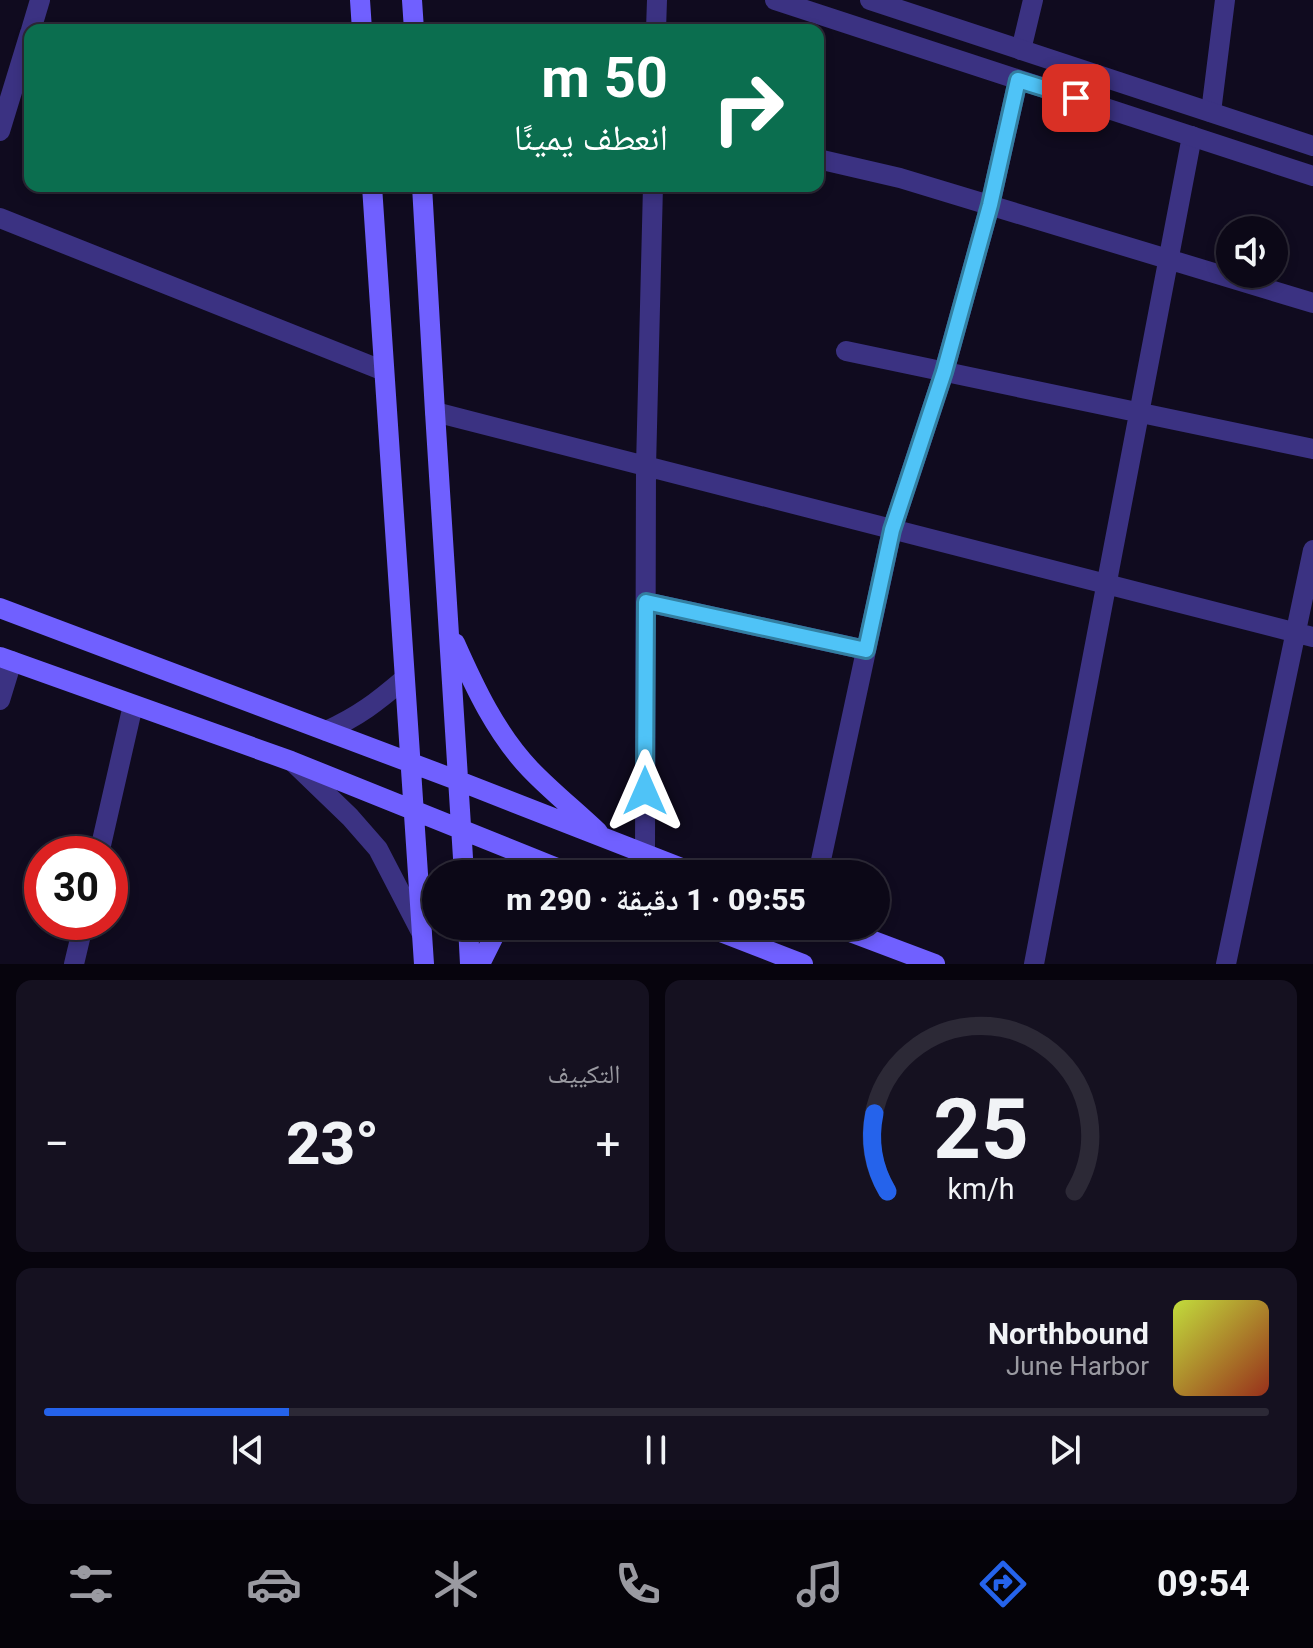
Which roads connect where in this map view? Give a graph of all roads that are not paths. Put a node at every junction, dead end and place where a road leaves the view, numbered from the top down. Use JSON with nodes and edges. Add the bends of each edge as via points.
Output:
{"nodes":[{"id":1,"x":40,"y":0,"type":"edge"},
{"id":2,"x":360,"y":0,"type":"edge"},
{"id":3,"x":412,"y":0,"type":"edge"},
{"id":4,"x":657,"y":0,"type":"edge"},
{"id":5,"x":775,"y":0,"type":"edge"},
{"id":6,"x":870,"y":0,"type":"edge"},
{"id":7,"x":1033,"y":0,"type":"edge"},
{"id":8,"x":1225,"y":0,"type":"edge"},
{"id":9,"x":32,"y":24,"type":"edge"},
{"id":10,"x":362,"y":24,"type":"edge"},
{"id":11,"x":414,"y":24,"type":"edge"},
{"id":12,"x":656,"y":24,"type":"edge"},
{"id":13,"x":1021,"y":50,"type":"junction"},
{"id":14,"x":24,"y":52,"type":"edge"},
{"id":15,"x":1018,"y":80,"type":"junction"},
{"id":16,"x":1211,"y":112,"type":"junction"},
{"id":17,"x":0,"y":131,"type":"edge"},
{"id":18,"x":1192,"y":136,"type":"junction"},
{"id":19,"x":1313,"y":146,"type":"edge"},
{"id":20,"x":824,"y":160,"type":"edge"},
{"id":21,"x":1313,"y":176,"type":"edge"},
{"id":22,"x":372,"y":192,"type":"edge"},
{"id":23,"x":422,"y":192,"type":"edge"},
{"id":24,"x":653,"y":192,"type":"edge"},
{"id":25,"x":990,"y":205,"type":"junction"},
{"id":26,"x":0,"y":218,"type":"edge"},
{"id":27,"x":1169,"y":259,"type":"junction"},
{"id":28,"x":1313,"y":303,"type":"edge"},
{"id":29,"x":846,"y":351,"type":"dead end"},
{"id":30,"x":384,"y":371,"type":"junction"},
{"id":31,"x":944,"y":372,"type":"junction"},
{"id":32,"x":435,"y":412,"type":"junction"},
{"id":33,"x":1139,"y":413,"type":"junction"},
{"id":34,"x":1313,"y":449,"type":"edge"},
{"id":35,"x":646,"y":467,"type":"junction"},
{"id":36,"x":892,"y":530,"type":"junction"},
{"id":37,"x":1313,"y":550,"type":"edge"},
{"id":38,"x":1107,"y":584,"type":"junction"},
{"id":39,"x":646,"y":602,"type":"junction"},
{"id":40,"x":0,"y":608,"type":"edge"},
{"id":41,"x":449,"y":629,"type":"junction"},
{"id":42,"x":1304,"y":635,"type":"edge"},
{"id":43,"x":866,"y":650,"type":"junction"},
{"id":44,"x":6,"y":659,"type":"edge"},
{"id":45,"x":404,"y":679,"type":"junction"},
{"id":46,"x":0,"y":700,"type":"edge"},
{"id":47,"x":133,"y":705,"type":"junction"},
{"id":48,"x":326,"y":731,"type":"junction"},
{"id":49,"x":291,"y":761,"type":"junction"},
{"id":50,"x":410,"y":763,"type":"junction"},
{"id":51,"x":459,"y":781,"type":"junction"},
{"id":52,"x":413,"y":810,"type":"junction"},
{"id":53,"x":462,"y":829,"type":"junction"},
{"id":54,"x":103,"y":836,"type":"edge"},
{"id":55,"x":607,"y":840,"type":"junction"},
{"id":56,"x":645,"y":854,"type":"junction"},
{"id":57,"x":463,"y":860,"type":"edge"},
{"id":58,"x":538,"y":860,"type":"edge"},
{"id":59,"x":661,"y":860,"type":"edge"},
{"id":60,"x":821,"y":860,"type":"edge"},
{"id":61,"x":422,"y":934,"type":"joint"},
{"id":62,"x":80,"y":940,"type":"edge"},
{"id":63,"x":422,"y":940,"type":"edge"},
{"id":64,"x":469,"y":940,"type":"edge"},
{"id":65,"x":492,"y":940,"type":"edge"},
{"id":66,"x":741,"y":940,"type":"edge"},
{"id":67,"x":871,"y":940,"type":"edge"},
{"id":68,"x":74,"y":964,"type":"edge"},
{"id":69,"x":424,"y":964,"type":"edge"},
{"id":70,"x":470,"y":964,"type":"edge"},
{"id":71,"x":480,"y":964,"type":"edge"},
{"id":72,"x":803,"y":964,"type":"edge"},
{"id":73,"x":935,"y":964,"type":"edge"},
{"id":74,"x":1034,"y":964,"type":"edge"},
{"id":75,"x":1226,"y":964,"type":"edge"}],
"edges":[{"from":1,"to":9,"type":"street"},
{"from":2,"to":10,"type":"main road"},
{"from":3,"to":11,"type":"main road"},
{"from":4,"to":12,"type":"street"},
{"from":5,"to":15,"type":"street"},
{"from":6,"to":13,"type":"street"},
{"from":7,"to":13,"type":"street"},
{"from":8,"to":16,"type":"street"},
{"from":13,"to":16,"type":"street"},
{"from":14,"to":17,"type":"street"},
{"from":15,"to":18,"type":"street"},
{"from":15,"to":25,"type":"street"},
{"from":16,"to":19,"type":"street"},
{"from":18,"to":21,"type":"street"},
{"from":18,"to":27,"type":"street"},
{"from":20,"to":25,"type":"street"},
{"from":22,"to":30,"type":"main road"},
{"from":23,"to":32,"type":"main road"},
{"from":24,"to":35,"type":"street"},
{"from":25,"to":27,"type":"street"},
{"from":25,"to":31,"type":"street"},
{"from":26,"to":30,"type":"street"},
{"from":27,"to":28,"type":"street"},
{"from":27,"to":33,"type":"street"},
{"from":29,"to":31,"type":"street"},
{"from":30,"to":45,"type":"main road"},
{"from":31,"to":33,"type":"street"},
{"from":31,"to":36,"type":"street"},
{"from":32,"to":35,"type":"street"},
{"from":32,"to":41,"type":"main road"},
{"from":33,"to":34,"type":"street"},
{"from":33,"to":38,"type":"street"},
{"from":35,"to":36,"type":"street"},
{"from":35,"to":39,"type":"street"},
{"from":36,"to":38,"type":"street"},
{"from":36,"to":43,"type":"street"},
{"from":37,"to":42,"type":"street"},
{"from":38,"to":42,"type":"street"},
{"from":38,"to":74,"type":"street"},
{"from":39,"to":43,"type":"street"},
{"from":39,"to":56,"type":"street"},
{"from":40,"to":48,"type":"main road"},
{"from":41,"to":51,"type":"main road"},
{"from":41,"to":55,"type":"main road","via":[[498,728],[529,768]]},
{"from":42,"to":75,"type":"street"},
{"from":43,"to":60,"type":"street"},
{"from":44,"to":46,"type":"street"},
{"from":44,"to":47,"type":"main road"},
{"from":45,"to":48,"type":"street","via":[[356,717]]},
{"from":45,"to":50,"type":"main road"},
{"from":47,"to":49,"type":"main road"},
{"from":47,"to":54,"type":"street"},
{"from":48,"to":50,"type":"main road"},
{"from":49,"to":52,"type":"main road"},
{"from":49,"to":61,"type":"street","via":[[378,849]]},
{"from":50,"to":51,"type":"main road"},
{"from":50,"to":52,"type":"main road"},
{"from":51,"to":53,"type":"main road"},
{"from":51,"to":55,"type":"main road"},
{"from":52,"to":53,"type":"main road"},
{"from":52,"to":61,"type":"main road"},
{"from":53,"to":57,"type":"main road"},
{"from":53,"to":58,"type":"main road"},
{"from":55,"to":56,"type":"main road"},
{"from":56,"to":59,"type":"main road"},
{"from":62,"to":68,"type":"street"},
{"from":63,"to":69,"type":"main road"},
{"from":64,"to":70,"type":"main road"},
{"from":65,"to":71,"type":"main road"},
{"from":66,"to":72,"type":"main road"},
{"from":67,"to":73,"type":"main road"}]}
